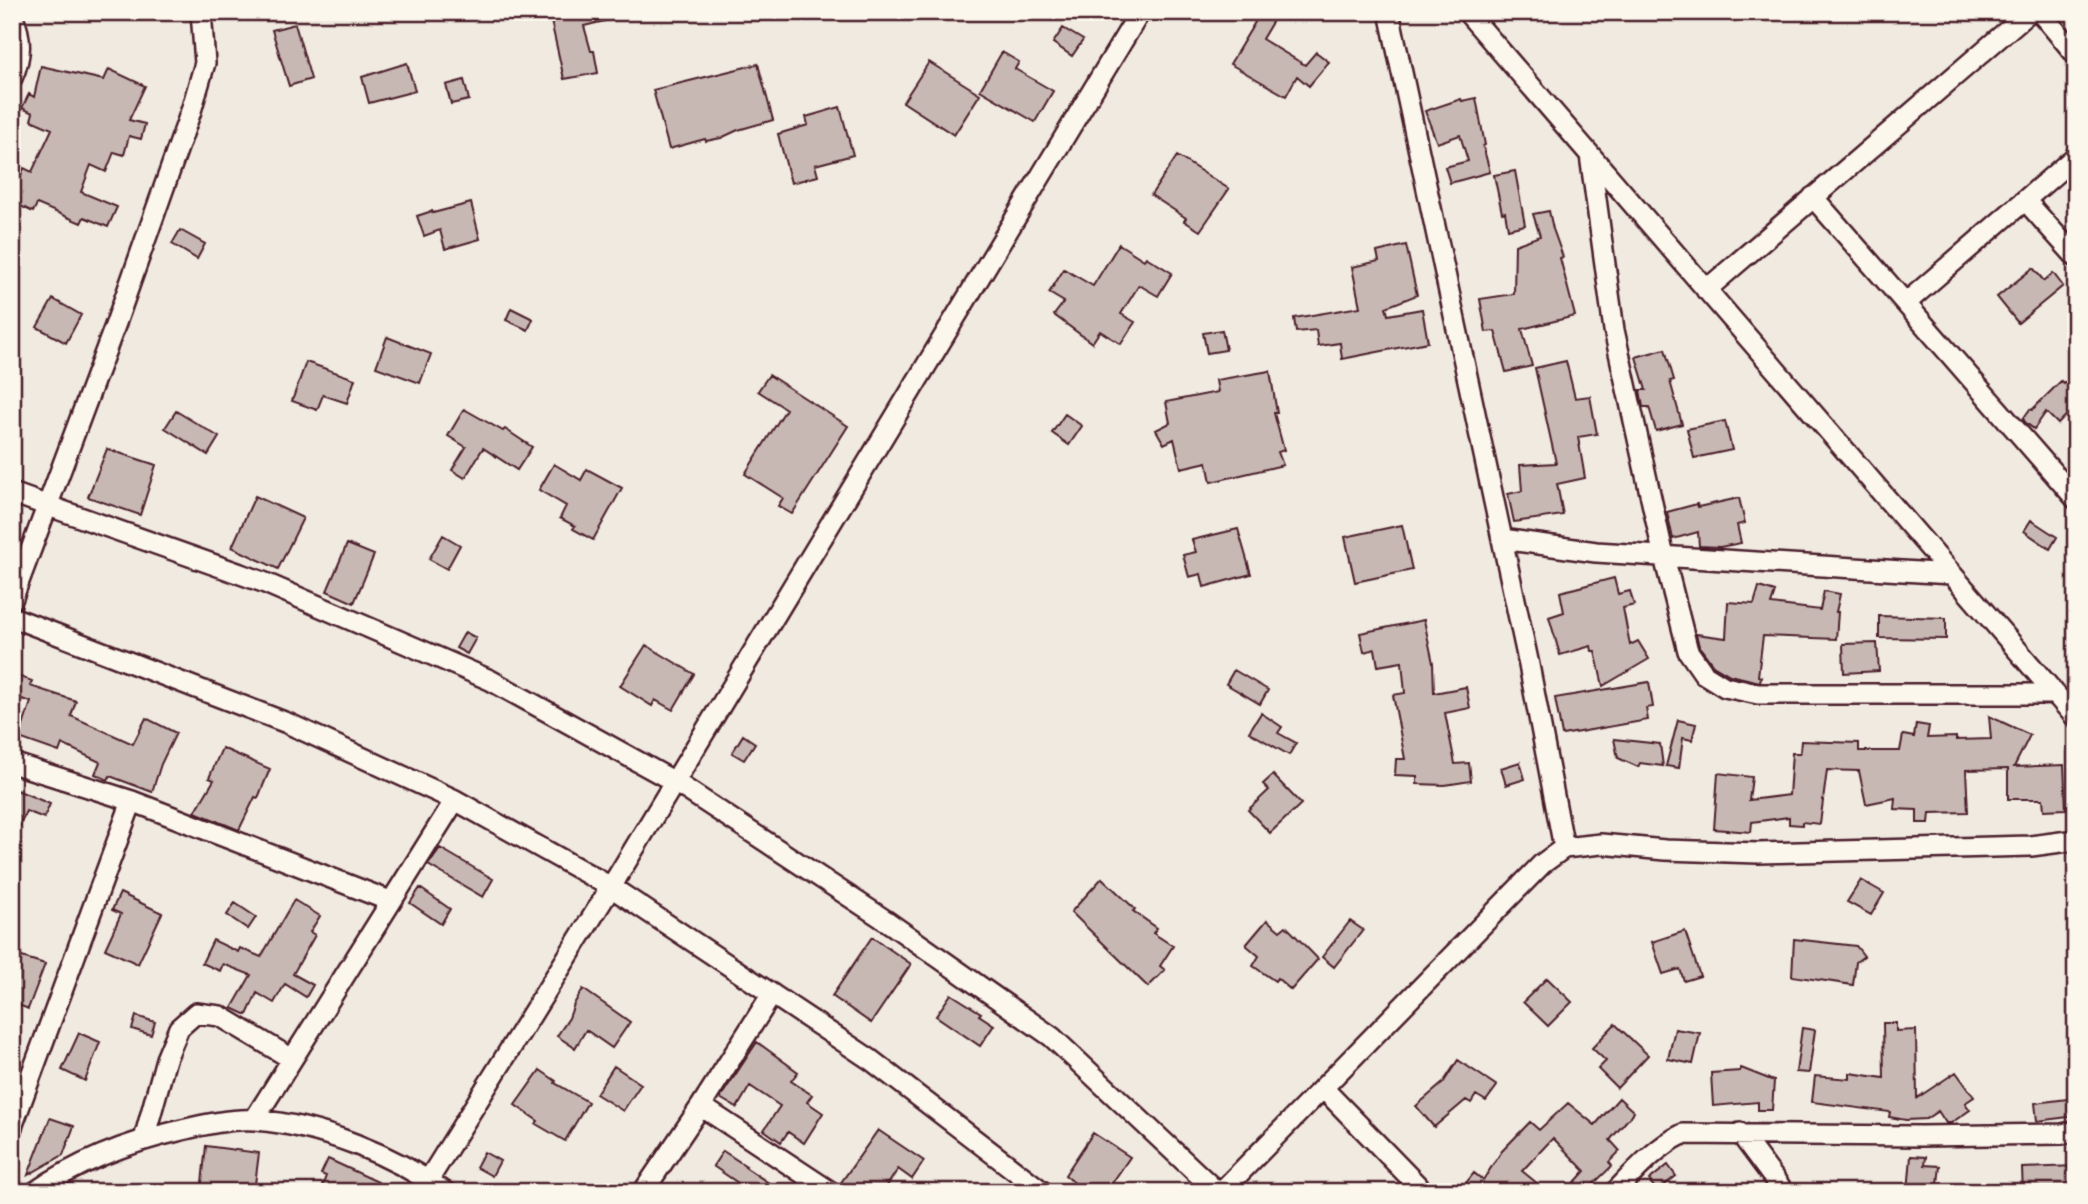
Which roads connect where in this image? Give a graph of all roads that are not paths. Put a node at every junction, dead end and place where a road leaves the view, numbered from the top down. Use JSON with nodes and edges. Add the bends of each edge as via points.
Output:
{"nodes":[{"id":1,"x":201,"y":12,"type":"edge"},
{"id":2,"x":1140,"y":12,"type":"edge"},
{"id":3,"x":1389,"y":12,"type":"edge"},
{"id":4,"x":1466,"y":12,"type":"edge"},
{"id":5,"x":2029,"y":12,"type":"edge"},
{"id":6,"x":2040,"y":12,"type":"edge"},
{"id":7,"x":12,"y":15,"type":"edge"},
{"id":8,"x":2076,"y":55,"type":"edge"},
{"id":9,"x":12,"y":78,"type":"edge"},
{"id":10,"x":1590,"y":155,"type":"junction"},
{"id":11,"x":2076,"y":156,"type":"edge"},
{"id":12,"x":1813,"y":197,"type":"junction"},
{"id":13,"x":2025,"y":200,"type":"junction"},
{"id":14,"x":2076,"y":257,"type":"edge"},
{"id":15,"x":1706,"y":290,"type":"junction"},
{"id":16,"x":1907,"y":302,"type":"junction"},
{"id":17,"x":12,"y":493,"type":"edge"},
{"id":18,"x":2076,"y":499,"type":"edge"},
{"id":19,"x":47,"y":505,"type":"junction"},
{"id":20,"x":1502,"y":539,"type":"junction"},
{"id":21,"x":1664,"y":557,"type":"junction"},
{"id":22,"x":1951,"y":574,"type":"junction"},
{"id":23,"x":12,"y":600,"type":"edge"},
{"id":24,"x":12,"y":617,"type":"edge"},
{"id":25,"x":2055,"y":694,"type":"junction"},
{"id":26,"x":2076,"y":718,"type":"edge"},
{"id":27,"x":12,"y":763,"type":"edge"},
{"id":28,"x":675,"y":782,"type":"junction"},
{"id":29,"x":455,"y":800,"type":"junction"},
{"id":30,"x":132,"y":801,"type":"junction"},
{"id":31,"x":2076,"y":840,"type":"edge"},
{"id":32,"x":1564,"y":848,"type":"junction"},
{"id":33,"x":611,"y":887,"type":"junction"},
{"id":34,"x":390,"y":901,"type":"junction"},
{"id":35,"x":772,"y":994,"type":"junction"},
{"id":36,"x":292,"y":1059,"type":"junction"},
{"id":37,"x":1324,"y":1088,"type":"junction"},
{"id":38,"x":701,"y":1106,"type":"junction"},
{"id":39,"x":254,"y":1120,"type":"junction"},
{"id":40,"x":12,"y":1127,"type":"edge"},
{"id":41,"x":2076,"y":1131,"type":"edge"},
{"id":42,"x":1740,"y":1133,"type":"junction"},
{"id":43,"x":144,"y":1139,"type":"junction"},
{"id":44,"x":424,"y":1186,"type":"edge"},
{"id":45,"x":35,"y":1192,"type":"edge"},
{"id":46,"x":445,"y":1192,"type":"edge"},
{"id":47,"x":643,"y":1192,"type":"edge"},
{"id":48,"x":831,"y":1192,"type":"edge"},
{"id":49,"x":1043,"y":1192,"type":"edge"},
{"id":50,"x":1219,"y":1192,"type":"edge"},
{"id":51,"x":1424,"y":1192,"type":"edge"},
{"id":52,"x":1615,"y":1192,"type":"edge"},
{"id":53,"x":1784,"y":1192,"type":"edge"}],
"edges":[{"from":1,"to":19,"type":"street","via":[[205,63],[191,111]]},
{"from":2,"to":28,"type":"street"},
{"from":3,"to":20,"type":"street"},
{"from":4,"to":10,"type":"street"},
{"from":5,"to":12,"type":"street"},
{"from":6,"to":8,"type":"street"},
{"from":7,"to":9,"type":"street","via":[[19,29],[20,59]]},
{"from":10,"to":15,"type":"street"},
{"from":10,"to":21,"type":"street","via":[[1614,330]]},
{"from":11,"to":13,"type":"street"},
{"from":12,"to":15,"type":"street"},
{"from":12,"to":16,"type":"street"},
{"from":13,"to":14,"type":"street"},
{"from":13,"to":16,"type":"street"},
{"from":15,"to":22,"type":"street"},
{"from":16,"to":18,"type":"street"},
{"from":17,"to":19,"type":"street"},
{"from":19,"to":23,"type":"street"},
{"from":19,"to":28,"type":"street","via":[[263,582],[490,680]]},
{"from":20,"to":21,"type":"street"},
{"from":20,"to":32,"type":"street"},
{"from":21,"to":22,"type":"street"},
{"from":21,"to":25,"type":"street","via":[[1688,651],[1704,674],[1725,687],[1758,694]]},
{"from":22,"to":25,"type":"street"},
{"from":24,"to":29,"type":"street","via":[[287,723]]},
{"from":25,"to":26,"type":"street"},
{"from":27,"to":30,"type":"street"},
{"from":28,"to":33,"type":"street"},
{"from":28,"to":50,"type":"street","via":[[1052,1037]]},
{"from":29,"to":33,"type":"street"},
{"from":29,"to":34,"type":"street"},
{"from":30,"to":34,"type":"street"},
{"from":30,"to":40,"type":"street"},
{"from":31,"to":32,"type":"street","via":[[2031,846],[1758,853],[1601,844]]},
{"from":32,"to":37,"type":"street","via":[[1542,864]]},
{"from":33,"to":35,"type":"street"},
{"from":33,"to":44,"type":"street"},
{"from":34,"to":36,"type":"street"},
{"from":35,"to":38,"type":"street"},
{"from":35,"to":49,"type":"street","via":[[871,1060]]},
{"from":36,"to":39,"type":"street"},
{"from":36,"to":43,"type":"street","via":[[220,1016],[196,1013],[179,1028],[166,1059]]},
{"from":37,"to":50,"type":"street"},
{"from":37,"to":51,"type":"street"},
{"from":38,"to":47,"type":"street"},
{"from":38,"to":48,"type":"street"},
{"from":39,"to":43,"type":"street","via":[[210,1123]]},
{"from":39,"to":44,"type":"street","via":[[334,1138],[378,1154]]},
{"from":41,"to":42,"type":"street","via":[[1922,1136]]},
{"from":42,"to":52,"type":"street","via":[[1684,1134],[1668,1141]]},
{"from":42,"to":53,"type":"street"},
{"from":43,"to":45,"type":"street","via":[[54,1178]]},
{"from":44,"to":46,"type":"street"}]}
